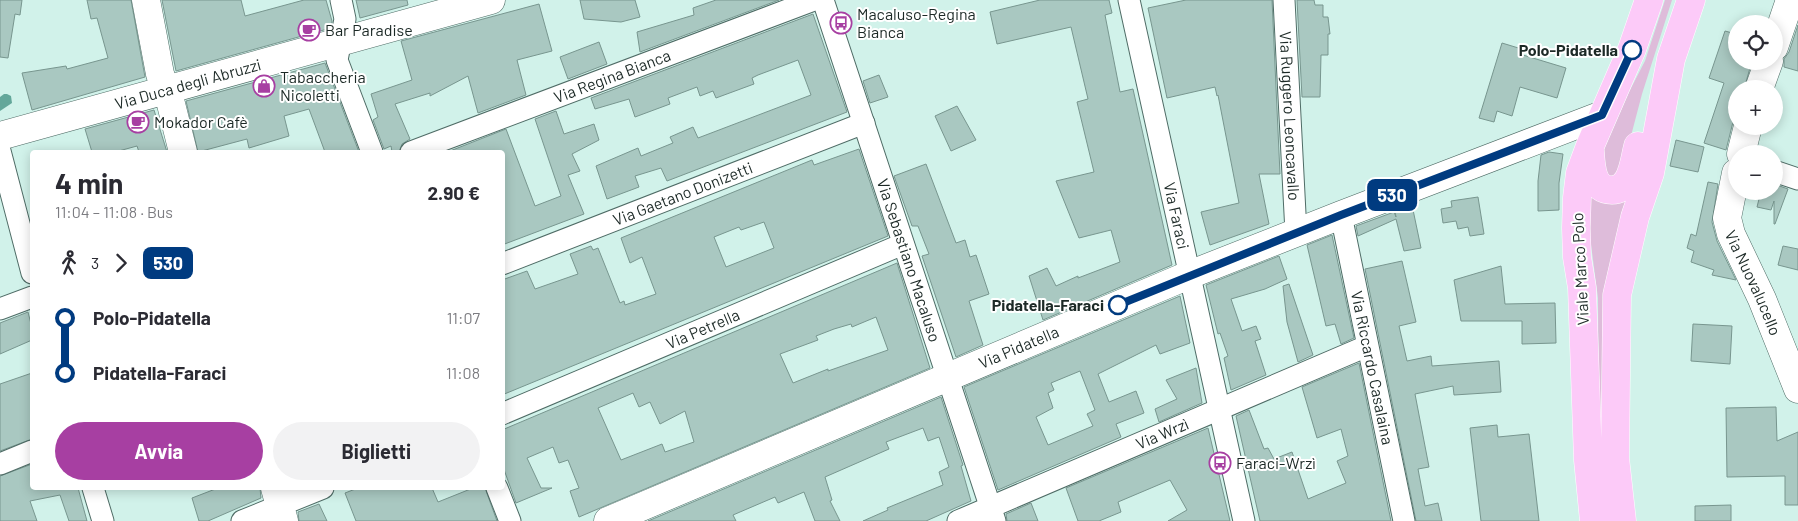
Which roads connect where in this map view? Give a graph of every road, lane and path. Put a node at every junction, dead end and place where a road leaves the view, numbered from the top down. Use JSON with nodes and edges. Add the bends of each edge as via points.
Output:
{"nodes":[{"id":1,"x":146,"y":0,"type":"edge"},
{"id":2,"x":341,"y":0,"type":"edge"},
{"id":3,"x":491,"y":0,"type":"edge"},
{"id":4,"x":814,"y":0,"type":"edge"},
{"id":5,"x":824,"y":0,"type":"edge"},
{"id":6,"x":1129,"y":0,"type":"edge"},
{"id":7,"x":1284,"y":0,"type":"edge"},
{"id":8,"x":1649,"y":0,"type":"edge"},
{"id":9,"x":1692,"y":0,"type":"edge"},
{"id":10,"x":1790,"y":0,"type":"edge"},
{"id":11,"x":1783,"y":21,"type":"edge"},
{"id":12,"x":341,"y":42,"type":"junction"},
{"id":13,"x":1672,"y":59,"type":"junction"},
{"id":14,"x":166,"y":90,"type":"junction"},
{"id":15,"x":1602,"y":115,"type":"junction"},
{"id":16,"x":864,"y":122,"type":"junction"},
{"id":17,"x":0,"y":136,"type":"edge"},
{"id":18,"x":1590,"y":146,"type":"junction"},
{"id":19,"x":182,"y":150,"type":"edge"},
{"id":20,"x":371,"y":150,"type":"edge"},
{"id":21,"x":416,"y":150,"type":"edge"},
{"id":22,"x":0,"y":151,"type":"edge"},
{"id":23,"x":1783,"y":174,"type":"edge"},
{"id":24,"x":1798,"y":179,"type":"edge"},
{"id":25,"x":1731,"y":200,"type":"edge"},
{"id":26,"x":1341,"y":215,"type":"junction"},
{"id":27,"x":1296,"y":233,"type":"junction"},
{"id":28,"x":903,"y":244,"type":"junction"},
{"id":29,"x":505,"y":263,"type":"edge"},
{"id":30,"x":30,"y":265,"type":"edge"},
{"id":31,"x":1189,"y":275,"type":"junction"},
{"id":32,"x":30,"y":298,"type":"edge"},
{"id":33,"x":0,"y":309,"type":"edge"},
{"id":34,"x":1367,"y":346,"type":"junction"},
{"id":35,"x":947,"y":377,"type":"junction"},
{"id":36,"x":1798,"y":389,"type":"edge"},
{"id":37,"x":1220,"y":408,"type":"junction"},
{"id":38,"x":505,"y":413,"type":"edge"},
{"id":39,"x":30,"y":452,"type":"edge"},
{"id":40,"x":0,"y":464,"type":"edge"},
{"id":41,"x":94,"y":490,"type":"edge"},
{"id":42,"x":318,"y":490,"type":"edge"},
{"id":43,"x":499,"y":490,"type":"edge"},
{"id":44,"x":279,"y":505,"type":"edge"},
{"id":45,"x":992,"y":514,"type":"edge"},
{"id":46,"x":103,"y":521,"type":"edge"},
{"id":47,"x":242,"y":521,"type":"edge"},
{"id":48,"x":510,"y":521,"type":"edge"},
{"id":49,"x":608,"y":521,"type":"edge"},
{"id":50,"x":958,"y":521,"type":"edge"},
{"id":51,"x":1244,"y":521,"type":"edge"},
{"id":52,"x":1404,"y":521,"type":"edge"},
{"id":53,"x":1594,"y":521,"type":"edge"},
{"id":54,"x":1622,"y":521,"type":"edge"}],
"edges":[{"from":1,"to":14,"type":"street"},
{"from":2,"to":12,"type":"street","via":[[346,19]]},
{"from":3,"to":12,"type":"street","name":"Via Duca degli Abruzzi"},
{"from":4,"to":21,"type":"street","name":"Via Regina Bianca"},
{"from":5,"to":16,"type":"street","name":"Via Sebastiano Macaluso"},
{"from":6,"to":31,"type":"street","name":"Via Faraci"},
{"from":7,"to":27,"type":"street","name":"Via Ruggero Leoncavallo"},
{"from":8,"to":15,"type":"main road","name":"Viale Marco Polo","via":[[1632,50]]},
{"from":9,"to":13,"type":"main road","name":"Viale Marco Polo"},
{"from":10,"to":11,"type":"street"},
{"from":12,"to":14,"type":"street","name":"Via Duca degli Abruzzi"},
{"from":12,"to":20,"type":"street","via":[[337,60]]},
{"from":13,"to":18,"type":"main road","via":[[1642,131],[1632,171],[1620,188],[1605,189],[1597,184],[1592,172]]},
{"from":13,"to":54,"type":"main road","name":"Viale Marco Polo","via":[[1650,173],[1635,217],[1617,295],[1615,458]]},
{"from":14,"to":17,"type":"street","name":"Via Duca degli Abruzzi"},
{"from":14,"to":19,"type":"street"},
{"from":15,"to":18,"type":"main road","name":"Viale Marco Polo"},
{"from":15,"to":26,"type":"street","name":"Via Pidatella"},
{"from":16,"to":28,"type":"street","name":"Via Sebastiano Macaluso"},
{"from":16,"to":29,"type":"street","name":"Via Gaetano Donizetti"},
{"from":18,"to":53,"type":"main road","name":"Viale Marco Polo","via":[[1580,173],[1576,228]]},
{"from":22,"to":30,"type":"street"},
{"from":23,"to":24,"type":"street"},
{"from":25,"to":36,"type":"street","name":"Via Nuovalucello","via":[[1727,218],[1731,234],[1762,299]]},
{"from":26,"to":27,"type":"street","name":"Via Pidatella"},
{"from":26,"to":34,"type":"street","name":"Via Riccardo Casalaina"},
{"from":27,"to":31,"type":"street","name":"Via Pidatella"},
{"from":28,"to":35,"type":"street","name":"Via Sebastiano Macaluso"},
{"from":28,"to":38,"type":"street","name":"Via Petrella"},
{"from":31,"to":35,"type":"street","name":"Via Pidatella"},
{"from":31,"to":37,"type":"street","name":"Via Faraci"},
{"from":32,"to":33,"type":"street"},
{"from":34,"to":37,"type":"street","name":"Via Wrzì"},
{"from":34,"to":52,"type":"street","name":"Via Riccardo Casalaina"},
{"from":35,"to":45,"type":"street","name":"Via Sebastiano Macaluso"},
{"from":35,"to":49,"type":"street","name":"Via Pidatella"},
{"from":37,"to":45,"type":"street","name":"Via Wrzì"},
{"from":37,"to":51,"type":"street","name":"Via Faraci"},
{"from":39,"to":40,"type":"street"},
{"from":41,"to":46,"type":"street"},
{"from":42,"to":44,"type":"street"},
{"from":43,"to":48,"type":"street"},
{"from":44,"to":47,"type":"street"},
{"from":45,"to":50,"type":"street","name":"Via Wrzì"}]}
